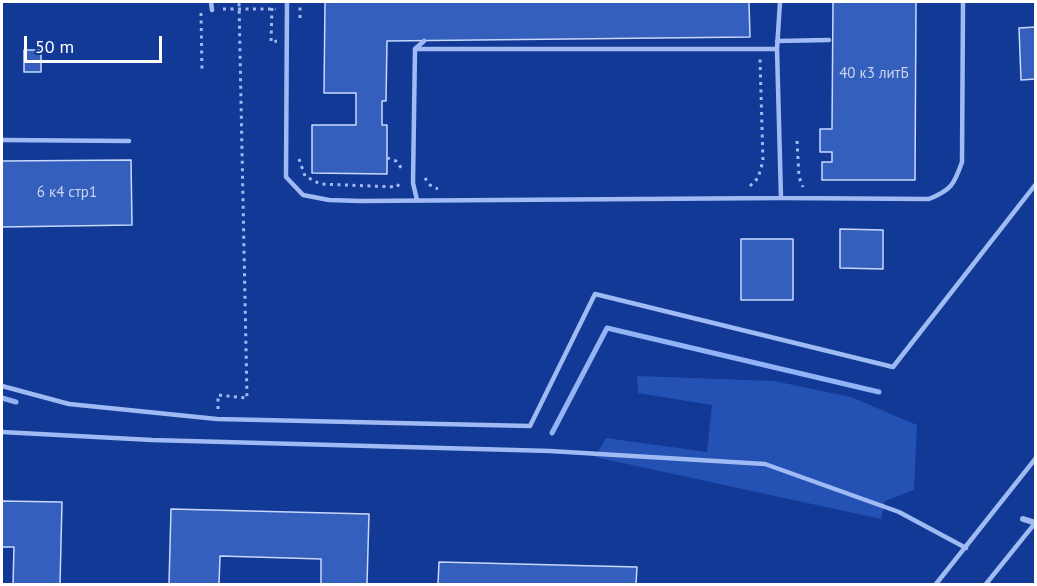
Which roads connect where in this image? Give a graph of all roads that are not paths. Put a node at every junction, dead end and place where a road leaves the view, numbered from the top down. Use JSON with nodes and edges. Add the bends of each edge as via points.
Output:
{"nodes":[{"id":1,"x":211,"y":2,"type":"edge"},
{"id":2,"x":287,"y":2,"type":"edge"},
{"id":3,"x":780,"y":2,"type":"edge"},
{"id":4,"x":963,"y":2,"type":"edge"},
{"id":5,"x":212,"y":10,"type":"road end"},
{"id":6,"x":829,"y":40,"type":"dead end"},
{"id":7,"x":424,"y":41,"type":"dead end"},
{"id":8,"x":777,"y":41,"type":"junction"},
{"id":9,"x":416,"y":49,"type":"junction"},
{"id":10,"x":777,"y":49,"type":"junction"},
{"id":11,"x":2,"y":140,"type":"edge"},
{"id":12,"x":129,"y":141,"type":"dead end"},
{"id":13,"x":1035,"y":184,"type":"edge"},
{"id":14,"x":781,"y":198,"type":"junction"},
{"id":15,"x":417,"y":200,"type":"junction"},
{"id":16,"x":2,"y":386,"type":"edge"},
{"id":17,"x":2,"y":432,"type":"edge"},
{"id":18,"x":1035,"y":458,"type":"edge"},
{"id":19,"x":1023,"y":519,"type":"dead end"},
{"id":20,"x":1035,"y":522,"type":"edge"},
{"id":21,"x":966,"y":548,"type":"junction"},
{"id":22,"x":936,"y":585,"type":"edge"},
{"id":23,"x":986,"y":585,"type":"edge"}],
"edges":[{"from":1,"to":5,"type":"lane"},
{"from":2,"to":15,"type":"lane","via":[[286,177],[303,195],[329,200]]},
{"from":3,"to":8,"type":"lane"},
{"from":4,"to":14,"type":"lane","via":[[962,162],[947,192],[928,200]]},
{"from":6,"to":8,"type":"lane"},
{"from":7,"to":9,"type":"lane"},
{"from":8,"to":10,"type":"lane"},
{"from":9,"to":10,"type":"lane"},
{"from":9,"to":15,"type":"lane","via":[[413,183]]},
{"from":10,"to":14,"type":"lane"},
{"from":11,"to":12,"type":"lane"},
{"from":13,"to":16,"type":"lane","via":[[893,367],[595,294],[530,426],[217,419],[69,404]]},
{"from":14,"to":15,"type":"lane"},
{"from":17,"to":21,"type":"lane","via":[[550,451],[765,464],[899,512]]},
{"from":18,"to":21,"type":"lane"},
{"from":19,"to":20,"type":"street"},
{"from":20,"to":23,"type":"lane"},
{"from":21,"to":22,"type":"lane"}]}
